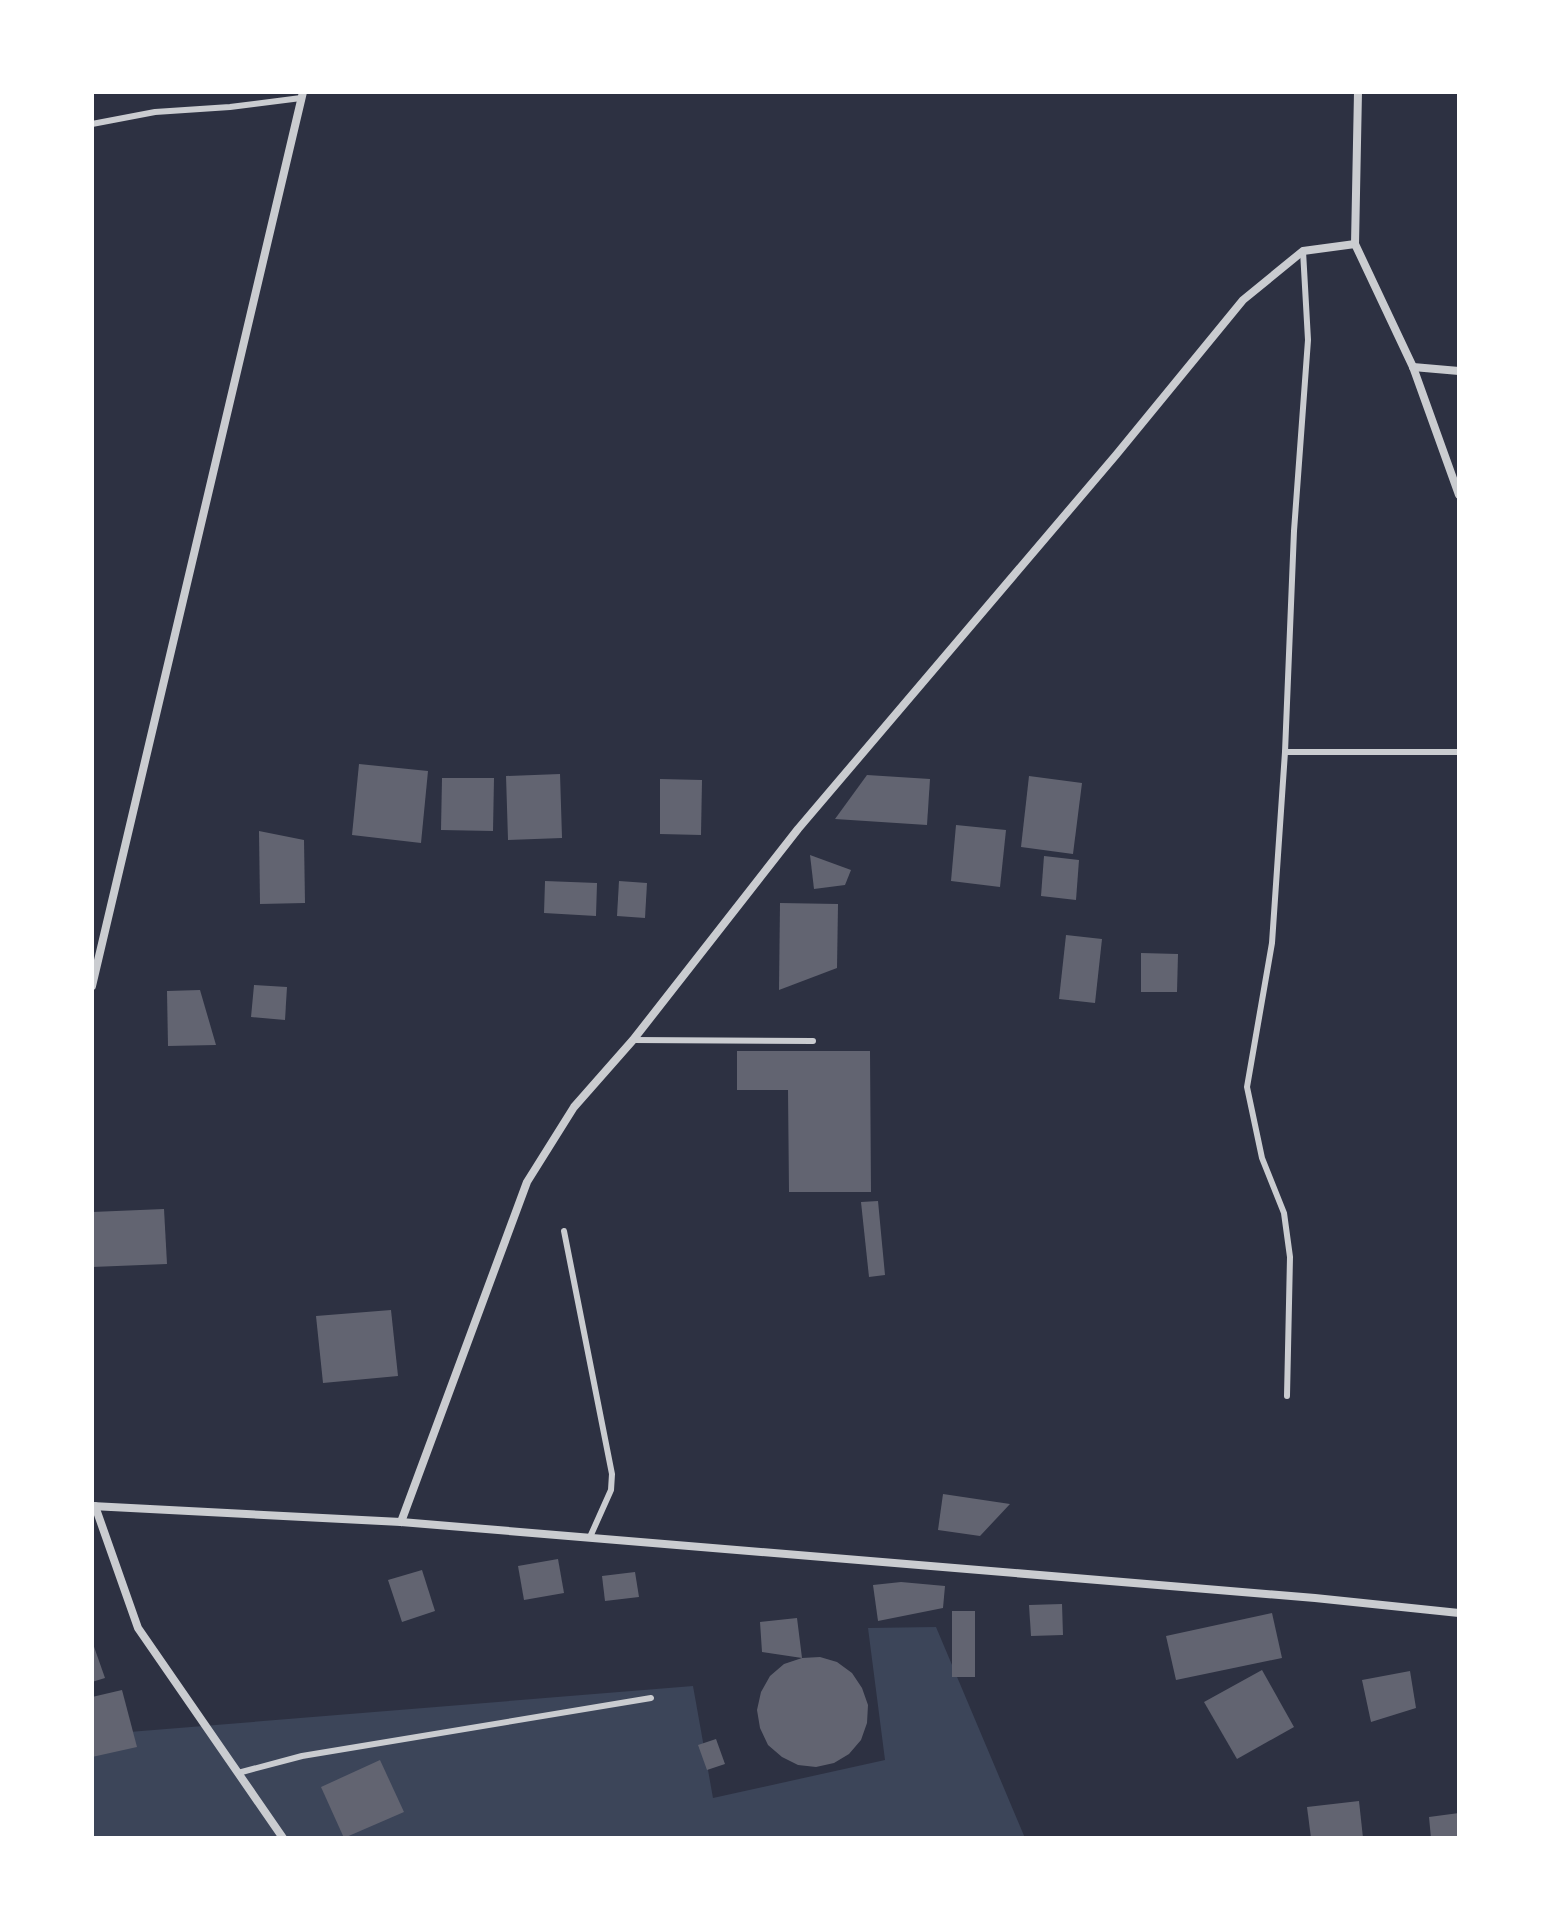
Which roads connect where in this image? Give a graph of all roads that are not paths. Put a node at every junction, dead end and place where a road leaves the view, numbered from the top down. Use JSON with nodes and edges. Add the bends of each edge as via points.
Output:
{"nodes":[{"id":1,"x":1358,"y":92,"type":"edge"},
{"id":2,"x":302,"y":95,"type":"edge"},
{"id":3,"x":92,"y":124,"type":"edge"},
{"id":4,"x":1355,"y":244,"type":"junction"},
{"id":5,"x":1303,"y":251,"type":"junction"},
{"id":6,"x":1413,"y":367,"type":"junction"},
{"id":7,"x":1459,"y":371,"type":"edge"},
{"id":8,"x":1459,"y":495,"type":"edge"},
{"id":9,"x":1285,"y":752,"type":"junction"},
{"id":10,"x":1459,"y":752,"type":"edge"},
{"id":11,"x":92,"y":986,"type":"edge"},
{"id":12,"x":633,"y":1040,"type":"junction"},
{"id":13,"x":813,"y":1041,"type":"dead end"},
{"id":14,"x":564,"y":1231,"type":"dead end"},
{"id":15,"x":1287,"y":1396,"type":"dead end"},
{"id":16,"x":94,"y":1506,"type":"edge"},
{"id":17,"x":401,"y":1522,"type":"junction"},
{"id":18,"x":590,"y":1537,"type":"junction"},
{"id":19,"x":1459,"y":1613,"type":"edge"},
{"id":20,"x":651,"y":1698,"type":"dead end"},
{"id":21,"x":238,"y":1773,"type":"junction"},
{"id":22,"x":283,"y":1838,"type":"edge"}],
"edges":[{"from":1,"to":4,"type":"street"},
{"from":2,"to":3,"type":"lane"},
{"from":2,"to":11,"type":"street"},
{"from":4,"to":5,"type":"street"},
{"from":4,"to":6,"type":"street"},
{"from":5,"to":9,"type":"lane","via":[[1308,340]]},
{"from":5,"to":12,"type":"street","via":[[1243,300],[798,829]]},
{"from":6,"to":7,"type":"street"},
{"from":6,"to":8,"type":"street"},
{"from":9,"to":10,"type":"lane"},
{"from":9,"to":15,"type":"lane","via":[[1272,943],[1247,1087],[1262,1158],[1284,1213],[1290,1257]]},
{"from":12,"to":13,"type":"lane"},
{"from":12,"to":17,"type":"street","via":[[574,1107],[527,1182]]},
{"from":14,"to":18,"type":"lane","via":[[612,1474],[611,1490]]},
{"from":16,"to":17,"type":"street"},
{"from":16,"to":21,"type":"street","via":[[138,1628]]},
{"from":17,"to":18,"type":"street"},
{"from":18,"to":19,"type":"street"},
{"from":20,"to":21,"type":"lane","via":[[302,1756]]},
{"from":21,"to":22,"type":"street"}]}
